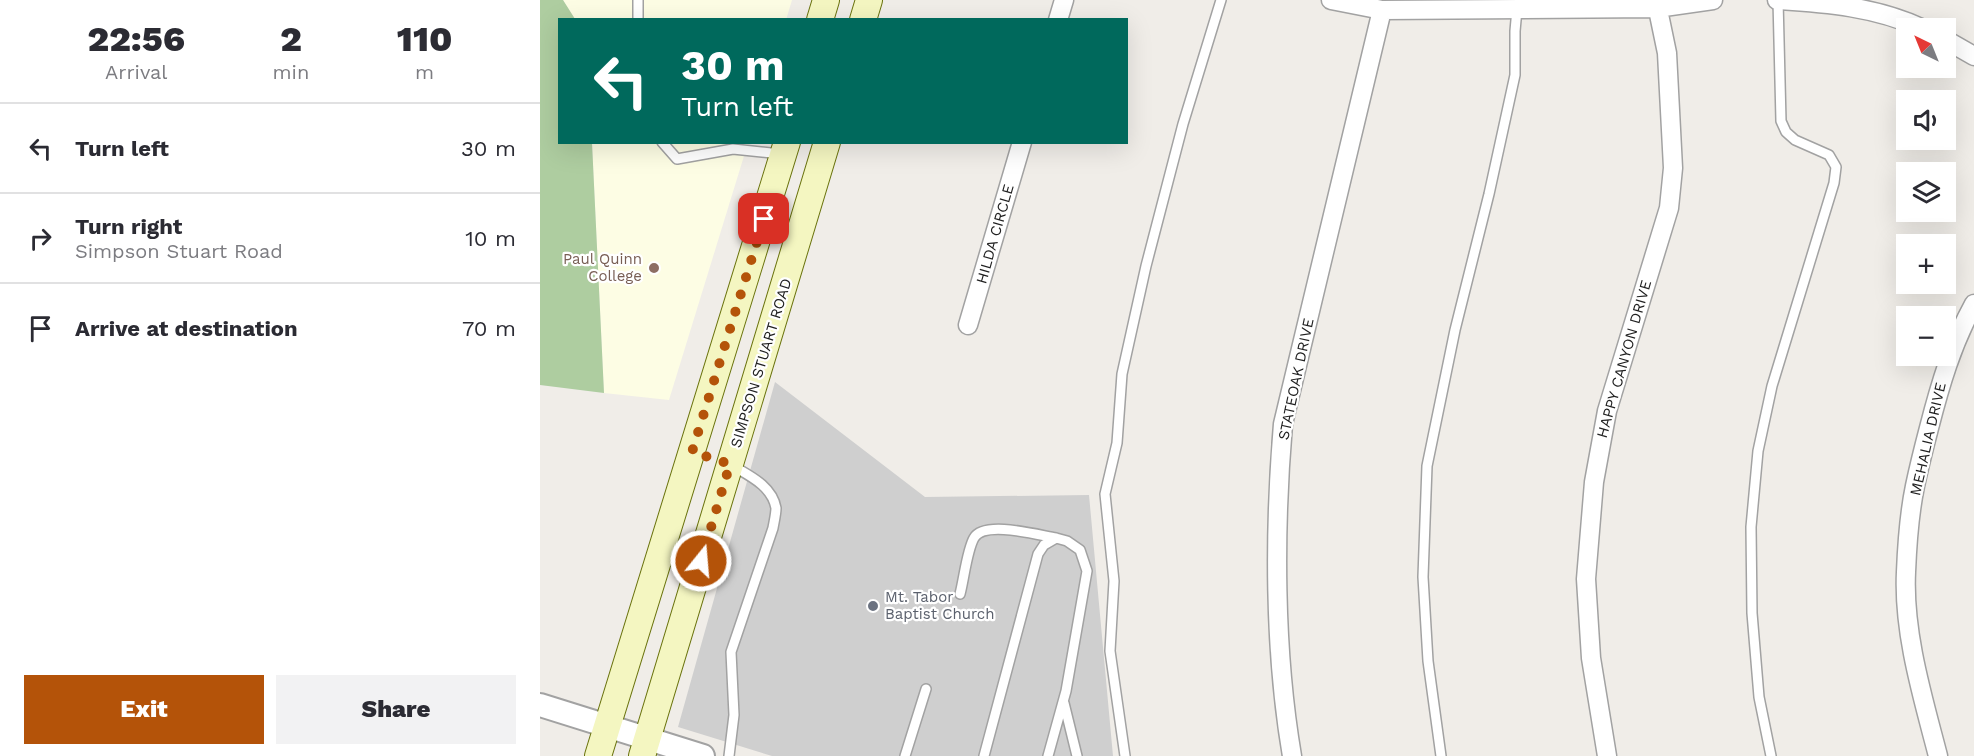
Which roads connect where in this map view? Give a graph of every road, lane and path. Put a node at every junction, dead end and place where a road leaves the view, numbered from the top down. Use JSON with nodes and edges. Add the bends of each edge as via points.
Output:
{"nodes":[{"id":1,"x":638,"y":0,"type":"edge"},
{"id":2,"x":826,"y":0,"type":"edge"},
{"id":3,"x":869,"y":0,"type":"edge"},
{"id":4,"x":1064,"y":0,"type":"edge"},
{"id":5,"x":1221,"y":0,"type":"edge"},
{"id":6,"x":1331,"y":0,"type":"edge"},
{"id":7,"x":1713,"y":0,"type":"edge"},
{"id":8,"x":1778,"y":0,"type":"edge"},
{"id":9,"x":1657,"y":4,"type":"edge"},
{"id":10,"x":1517,"y":9,"type":"junction"},
{"id":11,"x":1382,"y":10,"type":"junction"},
{"id":12,"x":638,"y":18,"type":"edge"},
{"id":13,"x":821,"y":18,"type":"edge"},
{"id":14,"x":864,"y":18,"type":"edge"},
{"id":15,"x":1059,"y":18,"type":"edge"},
{"id":16,"x":1896,"y":18,"type":"edge"},
{"id":17,"x":1956,"y":46,"type":"edge"},
{"id":18,"x":1974,"y":56,"type":"edge"},
{"id":19,"x":664,"y":144,"type":"edge"},
{"id":20,"x":826,"y":144,"type":"edge"},
{"id":21,"x":1021,"y":144,"type":"edge"},
{"id":22,"x":785,"y":148,"type":"edge"},
{"id":23,"x":1974,"y":304,"type":"edge"},
{"id":24,"x":968,"y":326,"type":"dead end"},
{"id":25,"x":692,"y":452,"type":"junction"},
{"id":26,"x":730,"y":464,"type":"junction"},
{"id":27,"x":1056,"y":538,"type":"junction"},
{"id":28,"x":960,"y":594,"type":"dead end"},
{"id":29,"x":927,"y":689,"type":"dead end"},
{"id":30,"x":1063,"y":702,"type":"junction"},
{"id":31,"x":540,"y":705,"type":"edge"},
{"id":32,"x":607,"y":727,"type":"junction"},
{"id":33,"x":644,"y":747,"type":"edge"},
{"id":34,"x":598,"y":756,"type":"edge"},
{"id":35,"x":703,"y":756,"type":"edge"},
{"id":36,"x":729,"y":756,"type":"edge"},
{"id":37,"x":905,"y":756,"type":"edge"},
{"id":38,"x":984,"y":756,"type":"edge"},
{"id":39,"x":1048,"y":756,"type":"edge"},
{"id":40,"x":1077,"y":756,"type":"edge"},
{"id":41,"x":1125,"y":756,"type":"edge"},
{"id":42,"x":1292,"y":756,"type":"edge"},
{"id":43,"x":1441,"y":756,"type":"edge"},
{"id":44,"x":1607,"y":756,"type":"edge"},
{"id":45,"x":1771,"y":756,"type":"edge"},
{"id":46,"x":1938,"y":756,"type":"edge"}],
"edges":[{"from":1,"to":12,"type":"lane"},
{"from":2,"to":13,"type":"main road"},
{"from":3,"to":14,"type":"main road"},
{"from":4,"to":15,"type":"street"},
{"from":5,"to":41,"type":"lane","via":[[1146,266],[1122,374],[1117,443],[1105,494],[1114,581],[1110,651]]},
{"from":6,"to":11,"type":"street"},
{"from":7,"to":9,"type":"street"},
{"from":8,"to":16,"type":"street","via":[[1845,6]]},
{"from":8,"to":45,"type":"lane","via":[[1781,121],[1795,140],[1829,154],[1836,167],[1772,386],[1758,451],[1751,527],[1752,614],[1759,697]]},
{"from":9,"to":10,"type":"street"},
{"from":9,"to":44,"type":"street","name":"HAPPY CANYON DRIVE","via":[[1667,53],[1673,168],[1669,208],[1606,411],[1594,482],[1586,579],[1591,658]]},
{"from":10,"to":11,"type":"street"},
{"from":10,"to":43,"type":"lane","via":[[1515,75],[1427,466],[1423,577],[1428,661]]},
{"from":11,"to":42,"type":"street","name":"STATEOAK DRIVE","via":[[1283,424],[1277,583]]},
{"from":17,"to":18,"type":"street"},
{"from":19,"to":22,"type":"lane","via":[[677,159],[733,149]]},
{"from":20,"to":26,"type":"main road","name":"SIMPSON STUART ROAD"},
{"from":21,"to":24,"type":"street","name":"HILDA CIRCLE"},
{"from":22,"to":25,"type":"main road"},
{"from":23,"to":46,"type":"street","name":"MEHALIA DRIVE","via":[[1948,358],[1914,488],[1906,574],[1916,670]]},
{"from":25,"to":26,"type":"main road"},
{"from":25,"to":32,"type":"main road"},
{"from":26,"to":33,"type":"main road","name":"SIMPSON STUART ROAD"},
{"from":26,"to":36,"type":"lane","via":[[770,492],[776,509],[731,652],[734,715]]},
{"from":27,"to":28,"type":"lane","via":[[1001,529],[981,530],[974,537]]},
{"from":27,"to":30,"type":"lane","via":[[1080,550],[1087,572]]},
{"from":27,"to":38,"type":"lane","via":[[1038,554]]},
{"from":29,"to":37,"type":"lane"},
{"from":30,"to":39,"type":"lane"},
{"from":30,"to":40,"type":"lane"},
{"from":31,"to":32,"type":"street"},
{"from":32,"to":33,"type":"street"},
{"from":32,"to":34,"type":"main road"},
{"from":33,"to":35,"type":"street"}]}
